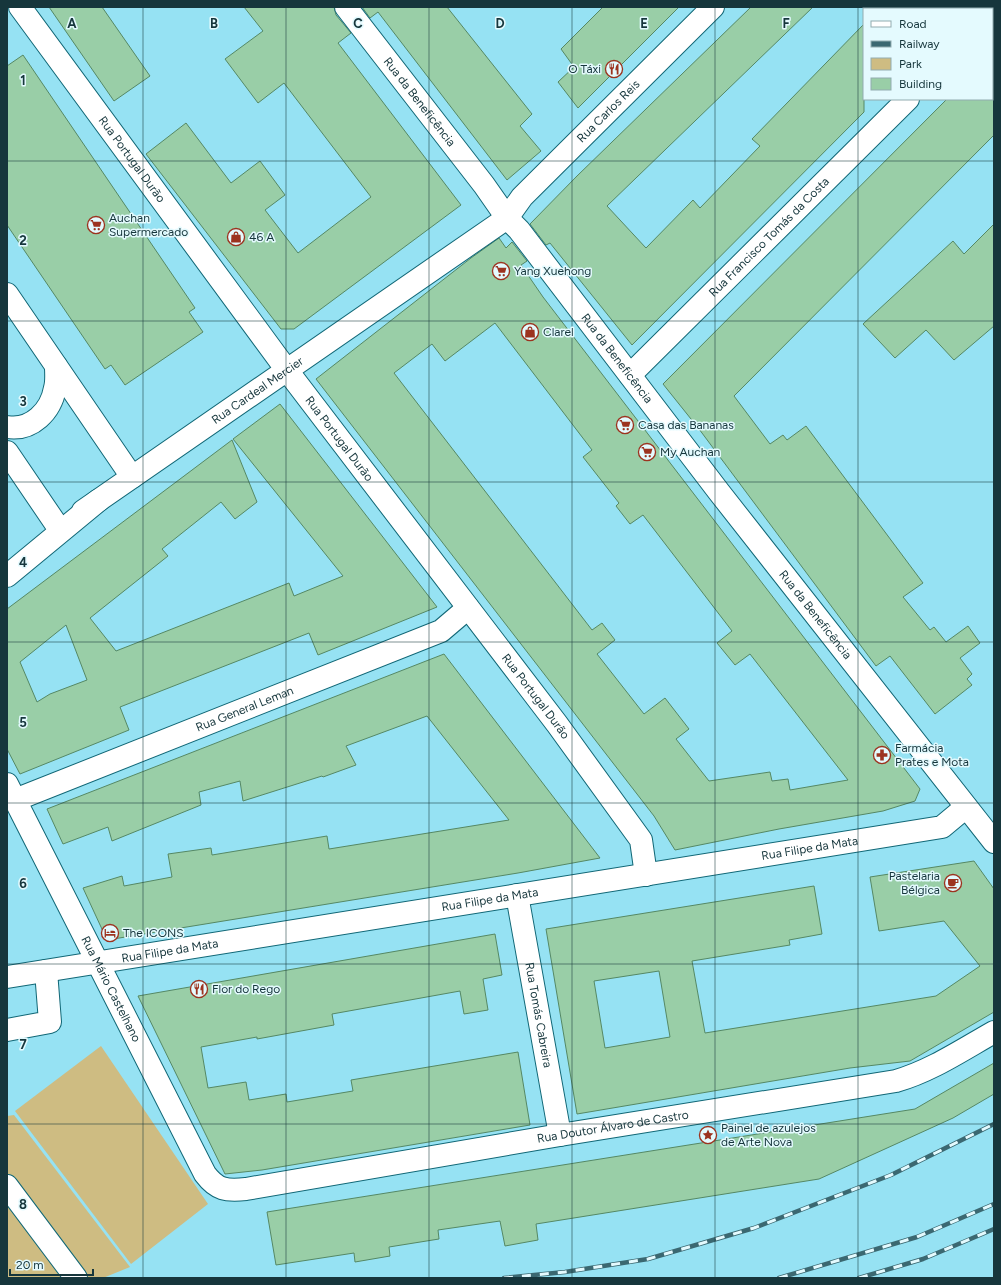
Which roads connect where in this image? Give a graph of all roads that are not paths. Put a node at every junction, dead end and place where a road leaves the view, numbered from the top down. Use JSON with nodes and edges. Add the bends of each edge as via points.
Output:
{"nodes":[{"id":1,"x":20,"y":7,"type":"edge"},
{"id":2,"x":346,"y":7,"type":"edge"},
{"id":3,"x":713,"y":7,"type":"edge"},
{"id":4,"x":907,"y":100,"type":"edge"},
{"id":5,"x":507,"y":218,"type":"junction"},
{"id":6,"x":7,"y":294,"type":"edge"},
{"id":7,"x":56,"y":366,"type":"junction"},
{"id":8,"x":286,"y":369,"type":"junction"},
{"id":9,"x":630,"y":375,"type":"junction"},
{"id":10,"x":7,"y":427,"type":"edge"},
{"id":11,"x":7,"y":452,"type":"edge"},
{"id":12,"x":132,"y":477,"type":"junction"},
{"id":13,"x":99,"y":500,"type":"junction"},
{"id":14,"x":58,"y":528,"type":"junction"},
{"id":15,"x":7,"y":563,"type":"edge"},
{"id":16,"x":7,"y":576,"type":"edge"},
{"id":17,"x":468,"y":608,"type":"junction"},
{"id":18,"x":11,"y":792,"type":"edge"},
{"id":19,"x":966,"y":807,"type":"junction"},
{"id":20,"x":994,"y":842,"type":"edge"},
{"id":21,"x":646,"y":875,"type":"junction"},
{"id":22,"x":517,"y":895,"type":"junction"},
{"id":23,"x":97,"y":963,"type":"junction"},
{"id":24,"x":46,"y":971,"type":"junction"},
{"id":25,"x":7,"y":977,"type":"edge"},
{"id":26,"x":7,"y":1030,"type":"edge"},
{"id":27,"x":994,"y":1032,"type":"edge"},
{"id":28,"x":560,"y":1135,"type":"junction"},
{"id":29,"x":7,"y":1186,"type":"edge"},
{"id":30,"x":222,"y":1188,"type":"joint"},
{"id":31,"x":76,"y":1278,"type":"edge"}],
"edges":[{"from":1,"to":8,"type":"street","name":"Rua Portugal Durão"},
{"from":2,"to":5,"type":"street","name":"Rua da Beneficência"},
{"from":3,"to":5,"type":"street","name":"Rua Carlos Reis","via":[[522,197]]},
{"from":4,"to":9,"type":"street","name":"Rua Francisco Tomás da Costa"},
{"from":5,"to":8,"type":"street","name":"Rua Cardeal Mercier"},
{"from":5,"to":9,"type":"street","name":"Rua da Beneficência","via":[[519,230]]},
{"from":6,"to":7,"type":"street"},
{"from":7,"to":10,"type":"street","via":[[55,387],[44,414],[30,424]]},
{"from":7,"to":12,"type":"street"},
{"from":8,"to":12,"type":"street","name":"Rua Cardeal Mercier"},
{"from":8,"to":17,"type":"street","name":"Rua Portugal Durão"},
{"from":9,"to":19,"type":"street","name":"Rua da Beneficência"},
{"from":11,"to":14,"type":"street"},
{"from":12,"to":13,"type":"street","name":"Rua Cardeal Mercier"},
{"from":13,"to":14,"type":"street","name":"Rua Cardeal Mercier"},
{"from":13,"to":16,"type":"street"},
{"from":14,"to":15,"type":"street","name":"Rua Cardeal Mercier"},
{"from":17,"to":18,"type":"street","name":"Rua General Leman","via":[[441,631]]},
{"from":17,"to":21,"type":"street","name":"Rua Portugal Durão","via":[[557,724],[640,840]]},
{"from":18,"to":23,"type":"street","name":"Rua Mário Castelhano"},
{"from":19,"to":20,"type":"street","name":"Rua da Beneficência"},
{"from":19,"to":21,"type":"street","name":"Rua Filipe da Mata","via":[[942,827]]},
{"from":21,"to":22,"type":"street","name":"Rua Filipe da Mata"},
{"from":22,"to":23,"type":"street","name":"Rua Filipe da Mata"},
{"from":22,"to":28,"type":"street","name":"Rua Tomás Cabreira"},
{"from":23,"to":24,"type":"street","name":"Rua Filipe da Mata"},
{"from":23,"to":30,"type":"street","name":"Rua Mário Castelhano","via":[[205,1174],[215,1185]]},
{"from":24,"to":25,"type":"street","name":"Rua Filipe da Mata"},
{"from":24,"to":26,"type":"street","via":[[50,1022]]},
{"from":27,"to":28,"type":"street","name":"Rua Doutor Álvaro de Castro","via":[[928,1069],[896,1081]]},
{"from":28,"to":30,"type":"street","name":"Rua Doutor Álvaro de Castro","via":[[246,1189]]},
{"from":29,"to":31,"type":"street"}]}
